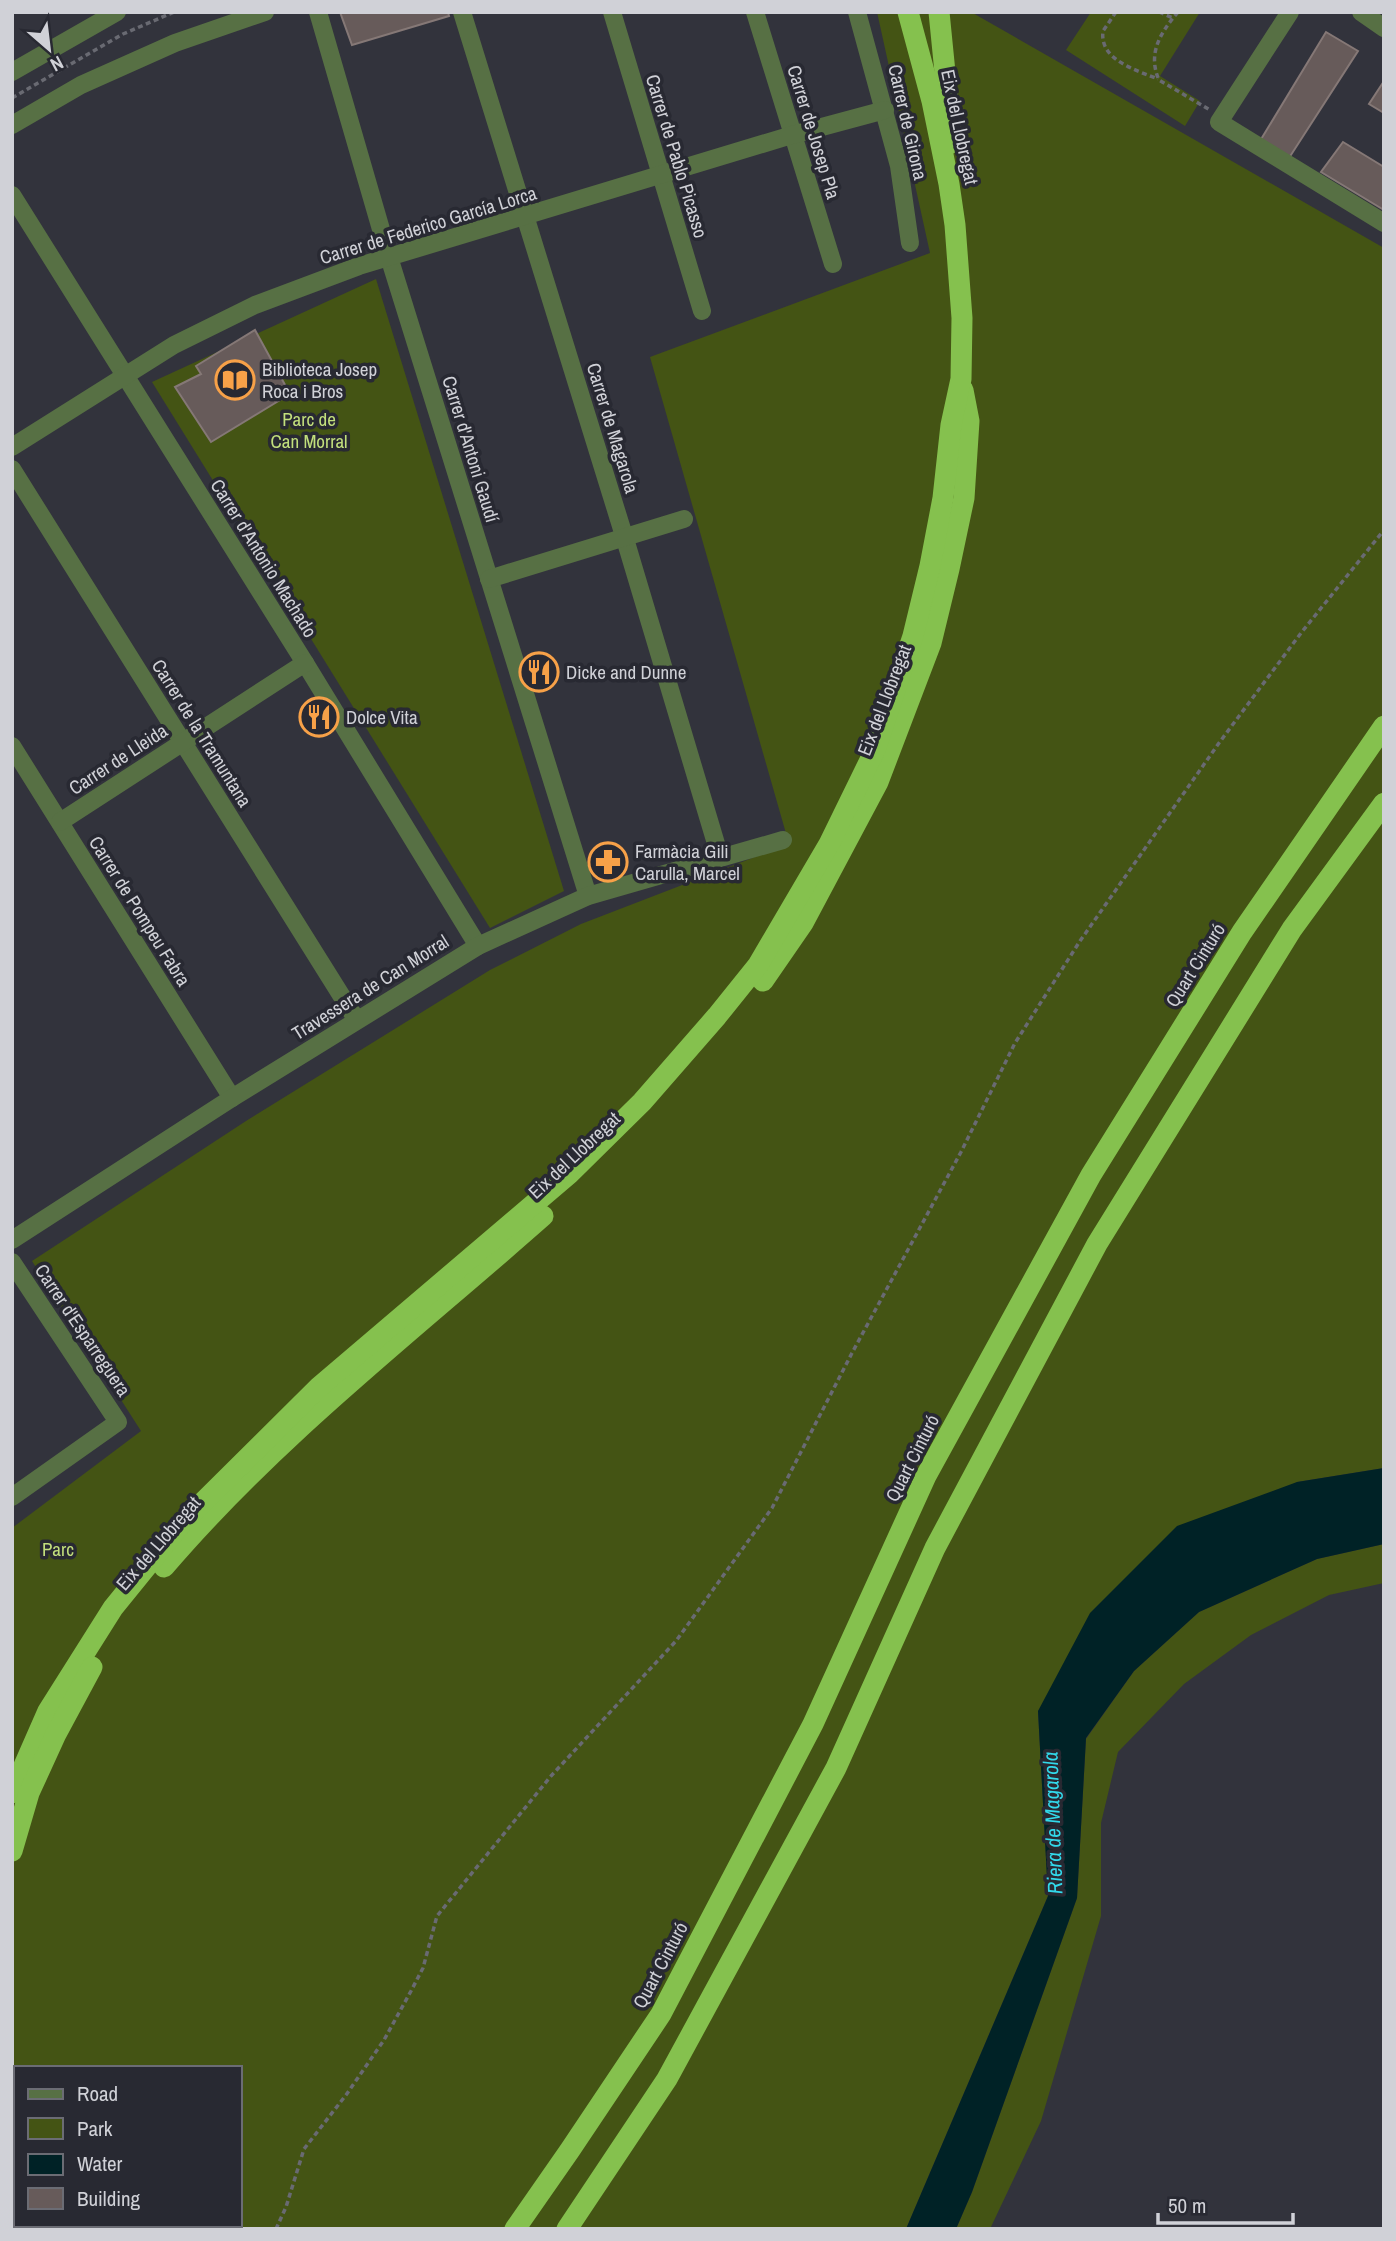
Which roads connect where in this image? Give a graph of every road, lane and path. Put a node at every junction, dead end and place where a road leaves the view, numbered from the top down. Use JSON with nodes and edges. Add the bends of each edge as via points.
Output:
{"nodes":[{"id":1,"x":117,"y":12,"type":"edge"},
{"id":2,"x":174,"y":12,"type":"edge"},
{"id":3,"x":265,"y":12,"type":"edge"},
{"id":4,"x":318,"y":12,"type":"edge"},
{"id":5,"x":463,"y":12,"type":"edge"},
{"id":6,"x":612,"y":12,"type":"edge"},
{"id":7,"x":755,"y":12,"type":"edge"},
{"id":8,"x":857,"y":12,"type":"edge"},
{"id":9,"x":908,"y":12,"type":"edge"},
{"id":10,"x":939,"y":12,"type":"edge"},
{"id":11,"x":1116,"y":12,"type":"edge"},
{"id":12,"x":1159,"y":12,"type":"edge"},
{"id":13,"x":1178,"y":12,"type":"edge"},
{"id":14,"x":1290,"y":12,"type":"edge"},
{"id":15,"x":1361,"y":12,"type":"edge"},
{"id":16,"x":1173,"y":18,"type":"junction"},
{"id":17,"x":1384,"y":28,"type":"edge"},
{"id":18,"x":12,"y":72,"type":"edge"},
{"id":19,"x":1159,"y":80,"type":"junction"},
{"id":20,"x":12,"y":98,"type":"edge"},
{"id":21,"x":885,"y":110,"type":"junction"},
{"id":22,"x":1221,"y":119,"type":"junction"},
{"id":23,"x":12,"y":125,"type":"edge"},
{"id":24,"x":792,"y":135,"type":"junction"},
{"id":25,"x":660,"y":175,"type":"junction"},
{"id":26,"x":949,"y":184,"type":"junction"},
{"id":27,"x":12,"y":195,"type":"edge"},
{"id":28,"x":526,"y":216,"type":"junction"},
{"id":29,"x":1384,"y":223,"type":"edge"},
{"id":30,"x":910,"y":243,"type":"dead end"},
{"id":31,"x":389,"y":257,"type":"junction"},
{"id":32,"x":833,"y":264,"type":"dead end"},
{"id":33,"x":702,"y":311,"type":"dead end"},
{"id":34,"x":126,"y":374,"type":"junction"},
{"id":35,"x":961,"y":379,"type":"junction"},
{"id":36,"x":12,"y":447,"type":"edge"},
{"id":37,"x":12,"y":469,"type":"edge"},
{"id":38,"x":684,"y":519,"type":"dead end"},
{"id":39,"x":1384,"y":530,"type":"edge"},
{"id":40,"x":625,"y":539,"type":"junction"},
{"id":41,"x":489,"y":579,"type":"junction"},
{"id":42,"x":305,"y":663,"type":"junction"},
{"id":43,"x":1384,"y":726,"type":"edge"},
{"id":44,"x":183,"y":742,"type":"junction"},
{"id":45,"x":12,"y":746,"type":"edge"},
{"id":46,"x":1384,"y":803,"type":"edge"},
{"id":47,"x":60,"y":822,"type":"junction"},
{"id":48,"x":783,"y":840,"type":"dead end"},
{"id":49,"x":720,"y":857,"type":"junction"},
{"id":50,"x":588,"y":896,"type":"junction"},
{"id":51,"x":478,"y":946,"type":"junction"},
{"id":52,"x":356,"y":1019,"type":"junction"},
{"id":53,"x":232,"y":1098,"type":"junction"},
{"id":54,"x":12,"y":1240,"type":"edge"},
{"id":55,"x":12,"y":1262,"type":"edge"},
{"id":56,"x":12,"y":1497,"type":"edge"},
{"id":57,"x":12,"y":1793,"type":"edge"},
{"id":58,"x":12,"y":1851,"type":"edge"},
{"id":59,"x":276,"y":2229,"type":"edge"},
{"id":60,"x":515,"y":2229,"type":"edge"},
{"id":61,"x":567,"y":2229,"type":"edge"}],
"edges":[{"from":1,"to":18,"type":"street"},
{"from":2,"to":20,"type":"path","via":[[123,34]]},
{"from":3,"to":23,"type":"street","via":[[174,43],[81,85]]},
{"from":4,"to":31,"type":"street","name":"Carrer d'Antoni Gaudí"},
{"from":5,"to":28,"type":"street","name":"Carrer de Magarola"},
{"from":6,"to":25,"type":"street","name":"Carrer de Pablo Picasso"},
{"from":7,"to":24,"type":"street","name":"Carrer de Josep Pla"},
{"from":8,"to":21,"type":"street","name":"Carrer de Girona"},
{"from":9,"to":26,"type":"highway","name":"Eix del Llobregat"},
{"from":10,"to":26,"type":"highway","via":[[952,135]]},
{"from":11,"to":19,"type":"path","via":[[1103,31],[1104,47],[1131,68]]},
{"from":12,"to":16,"type":"path"},
{"from":13,"to":16,"type":"path"},
{"from":14,"to":22,"type":"street"},
{"from":15,"to":17,"type":"street"},
{"from":16,"to":19,"type":"path","via":[[1156,43]]},
{"from":19,"to":22,"type":"path"},
{"from":21,"to":24,"type":"street","name":"Carrer de Federico García Lorca"},
{"from":21,"to":30,"type":"street","name":"Carrer de Girona"},
{"from":22,"to":29,"type":"street"},
{"from":24,"to":25,"type":"street","name":"Carrer de Federico García Lorca"},
{"from":24,"to":32,"type":"street","name":"Carrer de Josep Pla"},
{"from":25,"to":28,"type":"street","name":"Carrer de Federico García Lorca"},
{"from":25,"to":33,"type":"street","name":"Carrer de Pablo Picasso"},
{"from":26,"to":35,"type":"highway","name":"Eix del Llobregat","via":[[962,318]]},
{"from":27,"to":34,"type":"street","name":"Carrer d'Antonio Machado"},
{"from":28,"to":31,"type":"street","name":"Carrer de Federico García Lorca"},
{"from":28,"to":40,"type":"street","name":"Carrer de Magarola"},
{"from":31,"to":34,"type":"street","name":"Carrer de Federico García Lorca","via":[[255,305]]},
{"from":31,"to":41,"type":"street","name":"Carrer d'Antoni Gaudí"},
{"from":34,"to":36,"type":"street","name":"Carrer de Federico García Lorca"},
{"from":34,"to":42,"type":"street","name":"Carrer d'Antonio Machado"},
{"from":35,"to":57,"type":"highway","name":"Eix del Llobregat","via":[[922,600],[875,750],[829,844],[758,965],[674,1067],[569,1174],[320,1387],[182,1523],[113,1608],[48,1711]]},
{"from":35,"to":58,"type":"highway","name":"Eix del Llobregat","via":[[969,421],[964,498],[931,643],[878,782],[803,923],[761,984],[639,1125],[259,1466],[172,1558],[113,1633],[82,1684],[29,1793]]},
{"from":37,"to":44,"type":"street","name":"Carrer de la Tramuntana"},
{"from":38,"to":40,"type":"street"},
{"from":39,"to":59,"type":"path","via":[[1219,743],[1080,941],[1015,1043],[772,1508],[676,1641],[551,1776],[437,1916],[423,1968],[411,1992],[376,2051],[304,2150]]},
{"from":40,"to":41,"type":"street"},
{"from":40,"to":49,"type":"street","name":"Carrer de Magarola"},
{"from":41,"to":50,"type":"street","name":"Carrer d'Antoni Gaudí"},
{"from":42,"to":44,"type":"street","name":"Carrer de Lleida"},
{"from":42,"to":51,"type":"street","name":"Carrer d'Antonio Machado"},
{"from":43,"to":60,"type":"highway","name":"Quart Cinturó","via":[[1242,932],[1091,1175],[926,1476],[813,1724],[662,2014]]},
{"from":44,"to":47,"type":"street","name":"Carrer de Lleida"},
{"from":44,"to":52,"type":"street","name":"Carrer de la Tramuntana"},
{"from":45,"to":47,"type":"street","name":"Carrer de Pompeu Fabra"},
{"from":46,"to":61,"type":"highway","via":[[1292,929],[1097,1244],[935,1548],[836,1769],[667,2079]]},
{"from":47,"to":53,"type":"street","name":"Carrer de Pompeu Fabra"},
{"from":48,"to":49,"type":"street","name":"Travessera de Can Morral"},
{"from":49,"to":50,"type":"street","name":"Travessera de Can Morral"},
{"from":50,"to":51,"type":"street","name":"Travessera de Can Morral"},
{"from":51,"to":52,"type":"street","name":"Travessera de Can Morral"},
{"from":52,"to":53,"type":"street","name":"Travessera de Can Morral"},
{"from":53,"to":54,"type":"street","name":"Travessera de Can Morral"},
{"from":55,"to":56,"type":"street","name":"Carrer d'Esparreguera","via":[[118,1422]]}]}
